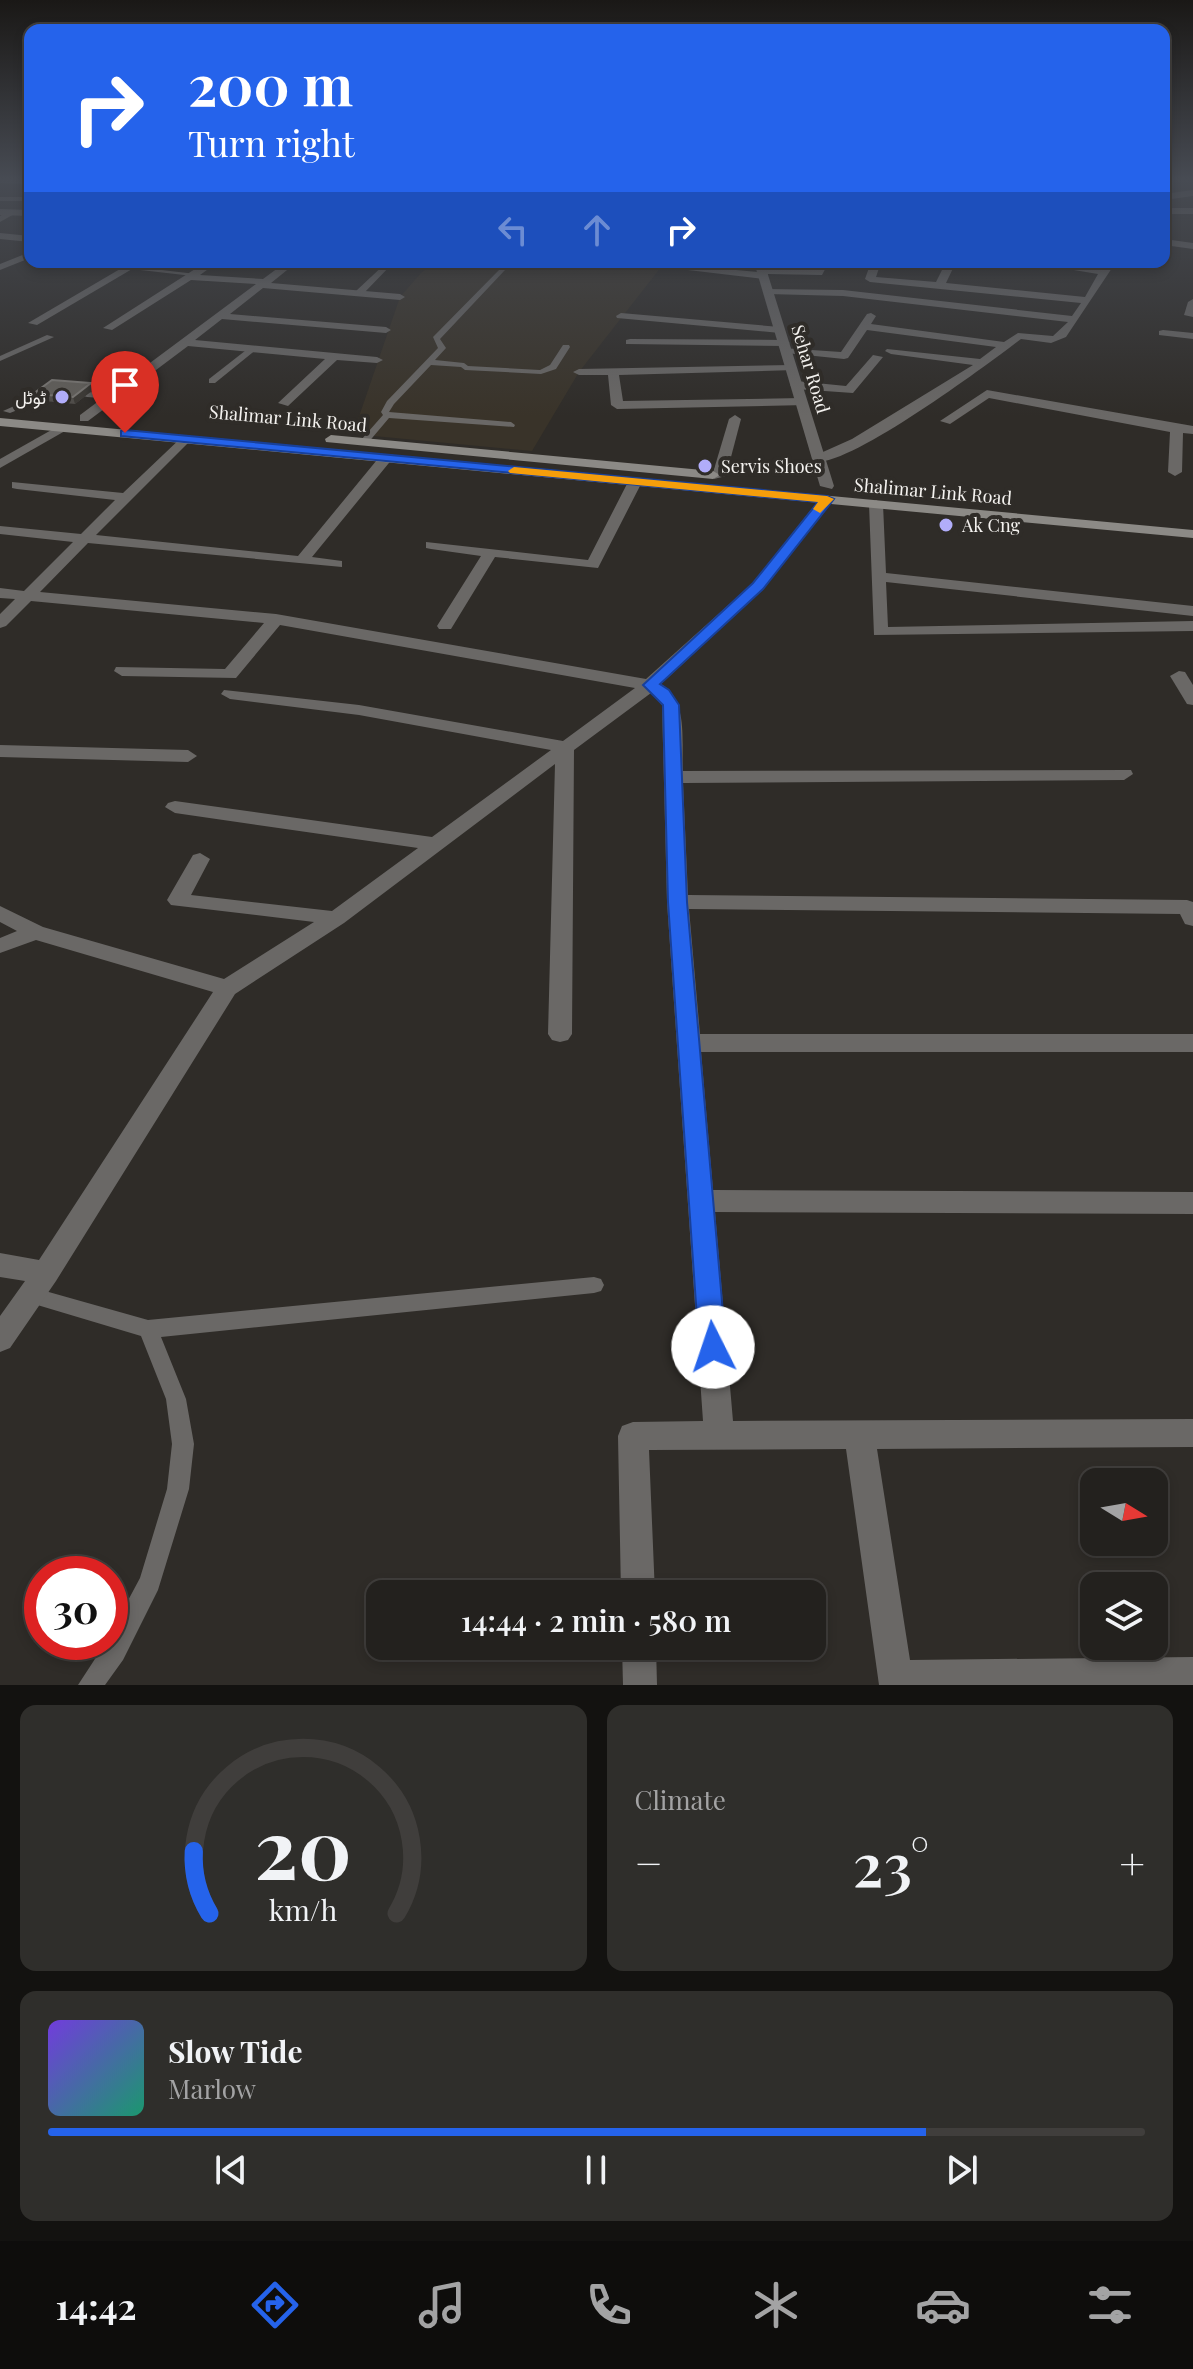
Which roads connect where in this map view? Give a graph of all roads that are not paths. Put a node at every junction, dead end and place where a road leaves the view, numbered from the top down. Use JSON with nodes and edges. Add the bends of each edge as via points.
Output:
{"nodes":[{"id":1,"x":23,"y":259,"type":"edge"},
{"id":2,"x":0,"y":267,"type":"edge"},
{"id":3,"x":119,"y":268,"type":"edge"},
{"id":4,"x":204,"y":268,"type":"edge"},
{"id":5,"x":284,"y":268,"type":"edge"},
{"id":6,"x":384,"y":268,"type":"edge"},
{"id":7,"x":710,"y":268,"type":"edge"},
{"id":8,"x":821,"y":268,"type":"edge"},
{"id":9,"x":874,"y":268,"type":"edge"},
{"id":10,"x":948,"y":268,"type":"edge"},
{"id":11,"x":1106,"y":268,"type":"edge"},
{"id":12,"x":127,"y":269,"type":"junction"},
{"id":13,"x":502,"y":270,"type":"dead end"},
{"id":14,"x":762,"y":270,"type":"edge"},
{"id":15,"x":191,"y":276,"type":"junction"},
{"id":16,"x":263,"y":284,"type":"junction"},
{"id":17,"x":940,"y":285,"type":"junction"},
{"id":18,"x":768,"y":291,"type":"junction"},
{"id":19,"x":359,"y":293,"type":"junction"},
{"id":20,"x":400,"y":297,"type":"dead end"},
{"id":21,"x":1086,"y":300,"type":"junction"},
{"id":22,"x":1193,"y":302,"type":"edge"},
{"id":23,"x":878,"y":306,"type":"dead end"},
{"id":24,"x":1193,"y":314,"type":"edge"},
{"id":25,"x":220,"y":316,"type":"junction"},
{"id":26,"x":621,"y":316,"type":"dead end"},
{"id":27,"x":1075,"y":320,"type":"junction"},
{"id":28,"x":33,"y":323,"type":"dead end"},
{"id":29,"x":864,"y":326,"type":"junction"},
{"id":30,"x":108,"y":328,"type":"dead end"},
{"id":31,"x":386,"y":330,"type":"dead end"},
{"id":32,"x":780,"y":330,"type":"junction"},
{"id":33,"x":1163,"y":333,"type":"dead end"},
{"id":34,"x":1193,"y":336,"type":"edge"},
{"id":35,"x":50,"y":337,"type":"dead end"},
{"id":36,"x":184,"y":342,"type":"junction"},
{"id":37,"x":630,"y":342,"type":"dead end"},
{"id":38,"x":1004,"y":345,"type":"junction"},
{"id":39,"x":566,"y":347,"type":"dead end"},
{"id":40,"x":785,"y":347,"type":"junction"},
{"id":41,"x":253,"y":349,"type":"junction"},
{"id":42,"x":891,"y":351,"type":"dead end"},
{"id":43,"x":334,"y":356,"type":"junction"},
{"id":44,"x":877,"y":357,"type":"dead end"},
{"id":45,"x":0,"y":359,"type":"edge"},
{"id":46,"x":377,"y":360,"type":"dead end"},
{"id":47,"x":429,"y":362,"type":"junction"},
{"id":48,"x":982,"y":363,"type":"junction"},
{"id":49,"x":465,"y":368,"type":"junction"},
{"id":50,"x":791,"y":368,"type":"junction"},
{"id":51,"x":421,"y":370,"type":"junction"},
{"id":52,"x":613,"y":371,"type":"junction"},
{"id":53,"x":579,"y":372,"type":"dead end"},
{"id":54,"x":212,"y":381,"type":"dead end"},
{"id":55,"x":796,"y":385,"type":"junction"},
{"id":56,"x":87,"y":394,"type":"edge"},
{"id":57,"x":114,"y":396,"type":"junction"},
{"id":58,"x":37,"y":399,"type":"edge"},
{"id":59,"x":802,"y":402,"type":"junction"},
{"id":60,"x":284,"y":403,"type":"dead end"},
{"id":61,"x":2,"y":415,"type":"edge"},
{"id":62,"x":387,"y":415,"type":"junction"},
{"id":63,"x":84,"y":418,"type":"junction"},
{"id":64,"x":735,"y":419,"type":"dead end"},
{"id":65,"x":946,"y":421,"type":"dead end"},
{"id":66,"x":511,"y":425,"type":"dead end"},
{"id":67,"x":66,"y":427,"type":"junction"},
{"id":68,"x":1177,"y":428,"type":"junction"},
{"id":69,"x":1193,"y":430,"type":"edge"},
{"id":70,"x":184,"y":439,"type":"junction"},
{"id":71,"x":364,"y":442,"type":"junction"},
{"id":72,"x":485,"y":453,"type":"junction"},
{"id":73,"x":386,"y":458,"type":"junction"},
{"id":74,"x":819,"y":459,"type":"junction"},
{"id":75,"x":0,"y":464,"type":"edge"},
{"id":76,"x":476,"y":467,"type":"junction"},
{"id":77,"x":1175,"y":472,"type":"dead end"},
{"id":78,"x":719,"y":476,"type":"junction"},
{"id":79,"x":635,"y":482,"type":"junction"},
{"id":80,"x":17,"y":485,"type":"dead end"},
{"id":81,"x":827,"y":493,"type":"junction"},
{"id":82,"x":125,"y":497,"type":"junction"},
{"id":83,"x":876,"y":504,"type":"junction"},
{"id":84,"x":1193,"y":521,"type":"edge"},
{"id":85,"x":0,"y":530,"type":"edge"},
{"id":86,"x":1193,"y":534,"type":"edge"},
{"id":87,"x":82,"y":539,"type":"junction"},
{"id":88,"x":431,"y":545,"type":"dead end"},
{"id":89,"x":491,"y":552,"type":"junction"},
{"id":90,"x":302,"y":560,"type":"junction"},
{"id":91,"x":337,"y":564,"type":"dead end"},
{"id":92,"x":878,"y":577,"type":"junction"},
{"id":93,"x":0,"y":593,"type":"edge"},
{"id":94,"x":28,"y":596,"type":"junction"},
{"id":95,"x":1193,"y":611,"type":"edge"},
{"id":96,"x":276,"y":619,"type":"junction"},
{"id":97,"x":0,"y":623,"type":"edge"},
{"id":98,"x":445,"y":626,"type":"dead end"},
{"id":99,"x":1193,"y":626,"type":"edge"},
{"id":100,"x":122,"y":671,"type":"dead end"},
{"id":101,"x":1179,"y":676,"type":"dead end"},
{"id":102,"x":650,"y":685,"type":"junction"},
{"id":103,"x":230,"y":694,"type":"dead end"},
{"id":104,"x":1193,"y":700,"type":"edge"},
{"id":105,"x":565,"y":747,"type":"junction"},
{"id":106,"x":0,"y":751,"type":"edge"},
{"id":107,"x":188,"y":756,"type":"dead end"},
{"id":108,"x":1124,"y":774,"type":"dead end"},
{"id":109,"x":672,"y":777,"type":"junction"},
{"id":110,"x":175,"y":807,"type":"dead end"},
{"id":111,"x":436,"y":844,"type":"junction"},
{"id":112,"x":200,"y":859,"type":"dead end"},
{"id":113,"x":678,"y":902,"type":"junction"},
{"id":114,"x":0,"y":913,"type":"edge"},
{"id":115,"x":336,"y":918,"type":"junction"},
{"id":116,"x":1193,"y":919,"type":"edge"},
{"id":117,"x":35,"y":932,"type":"junction"},
{"id":118,"x":0,"y":946,"type":"edge"},
{"id":119,"x":227,"y":988,"type":"junction"},
{"id":120,"x":560,"y":1034,"type":"dead end"},
{"id":121,"x":689,"y":1043,"type":"junction"},
{"id":122,"x":1193,"y":1043,"type":"edge"},
{"id":123,"x":701,"y":1201,"type":"junction"},
{"id":124,"x":1193,"y":1203,"type":"edge"},
{"id":125,"x":0,"y":1265,"type":"edge"},
{"id":126,"x":38,"y":1284,"type":"junction"},
{"id":127,"x":594,"y":1285,"type":"dead end"},
{"id":128,"x":148,"y":1329,"type":"junction"},
{"id":129,"x":0,"y":1339,"type":"edge"},
{"id":130,"x":1193,"y":1433,"type":"edge"},
{"id":131,"x":859,"y":1434,"type":"junction"},
{"id":132,"x":719,"y":1435,"type":"junction"},
{"id":133,"x":638,"y":1580,"type":"edge"},
{"id":134,"x":639,"y":1660,"type":"edge"},
{"id":135,"x":1193,"y":1674,"type":"edge"},
{"id":136,"x":1100,"y":1680,"type":"edge"},
{"id":137,"x":896,"y":1681,"type":"edge"},
{"id":138,"x":90,"y":1685,"type":"edge"},
{"id":139,"x":640,"y":1685,"type":"edge"}],
"edges":[{"from":1,"to":2,"type":"street"},
{"from":3,"to":12,"type":"lane"},
{"from":4,"to":15,"type":"street"},
{"from":5,"to":16,"type":"street"},
{"from":6,"to":19,"type":"lane"},
{"from":7,"to":14,"type":"street"},
{"from":8,"to":14,"type":"street","via":[[819,273]]},
{"from":9,"to":17,"type":"street","via":[[870,279]]},
{"from":10,"to":17,"type":"street"},
{"from":11,"to":21,"type":"street"},
{"from":12,"to":15,"type":"lane"},
{"from":12,"to":28,"type":"street"},
{"from":13,"to":47,"type":"lane","via":[[436,339],[442,348]]},
{"from":14,"to":18,"type":"street","name":"Sehar Road"},
{"from":15,"to":16,"type":"street"},
{"from":15,"to":30,"type":"street"},
{"from":16,"to":19,"type":"street"},
{"from":16,"to":25,"type":"street"},
{"from":17,"to":21,"type":"street","via":[[1009,287]]},
{"from":18,"to":27,"type":"street","via":[[843,293]]},
{"from":18,"to":32,"type":"street","name":"Sehar Road"},
{"from":19,"to":20,"type":"street"},
{"from":21,"to":27,"type":"street"},
{"from":22,"to":24,"type":"street","via":[[1188,313]]},
{"from":23,"to":29,"type":"street"},
{"from":25,"to":31,"type":"street"},
{"from":25,"to":36,"type":"street"},
{"from":26,"to":32,"type":"street"},
{"from":27,"to":38,"type":"street","via":[[1056,339],[1021,335]]},
{"from":29,"to":38,"type":"street"},
{"from":29,"to":40,"type":"street","via":[[844,356]]},
{"from":32,"to":40,"type":"street","name":"Sehar Road"},
{"from":33,"to":34,"type":"street"},
{"from":35,"to":45,"type":"lane"},
{"from":36,"to":41,"type":"street"},
{"from":36,"to":57,"type":"street"},
{"from":37,"to":40,"type":"street"},
{"from":38,"to":48,"type":"street"},
{"from":39,"to":49,"type":"lane","via":[[549,371]]},
{"from":40,"to":50,"type":"street","name":"Sehar Road"},
{"from":41,"to":43,"type":"street"},
{"from":41,"to":54,"type":"lane"},
{"from":42,"to":48,"type":"street"},
{"from":43,"to":46,"type":"street"},
{"from":43,"to":60,"type":"street"},
{"from":44,"to":55,"type":"street","via":[[849,390]]},
{"from":47,"to":49,"type":"lane"},
{"from":47,"to":51,"type":"lane"},
{"from":48,"to":74,"type":"street","via":[[857,442]]},
{"from":49,"to":51,"type":"lane","via":[[454,373]]},
{"from":50,"to":52,"type":"street"},
{"from":50,"to":55,"type":"street","name":"Sehar Road"},
{"from":51,"to":62,"type":"lane","via":[[390,403]]},
{"from":52,"to":53,"type":"street"},
{"from":52,"to":59,"type":"street","via":[[617,405]]},
{"from":55,"to":59,"type":"street","name":"Sehar Road"},
{"from":56,"to":57,"type":"lane"},
{"from":57,"to":63,"type":"street"},
{"from":58,"to":61,"type":"lane"},
{"from":59,"to":74,"type":"street","name":"Sehar Road"},
{"from":61,"to":63,"type":"main road","name":"Shalimar Link Road"},
{"from":61,"to":67,"type":"main road","name":"Shalimar Link Road"},
{"from":62,"to":66,"type":"lane"},
{"from":62,"to":71,"type":"lane"},
{"from":63,"to":71,"type":"main road","name":"Shalimar Link Road"},
{"from":64,"to":78,"type":"street"},
{"from":65,"to":68,"type":"street","via":[[987,394]]},
{"from":67,"to":70,"type":"main road","name":"Shalimar Link Road"},
{"from":67,"to":75,"type":"street"},
{"from":68,"to":69,"type":"street"},
{"from":68,"to":77,"type":"street"},
{"from":70,"to":73,"type":"main road","name":"Shalimar Link Road"},
{"from":70,"to":82,"type":"street"},
{"from":71,"to":72,"type":"main road","name":"Shalimar Link Road"},
{"from":72,"to":76,"type":"main road"},
{"from":72,"to":78,"type":"main road","name":"Shalimar Link Road"},
{"from":73,"to":76,"type":"main road","name":"Shalimar Link Road"},
{"from":73,"to":90,"type":"street"},
{"from":74,"to":81,"type":"street","name":"Sehar Road"},
{"from":76,"to":79,"type":"main road","name":"Shalimar Link Road"},
{"from":78,"to":81,"type":"main road","name":"Shalimar Link Road"},
{"from":79,"to":81,"type":"main road","name":"Shalimar Link Road"},
{"from":79,"to":89,"type":"street","via":[[593,565]]},
{"from":80,"to":82,"type":"street"},
{"from":81,"to":83,"type":"main road","name":"Shalimar Link Road"},
{"from":81,"to":84,"type":"main road","name":"Shalimar Link Road"},
{"from":81,"to":102,"type":"street","via":[[758,586]]},
{"from":82,"to":87,"type":"street"},
{"from":83,"to":86,"type":"main road","name":"Shalimar Link Road"},
{"from":83,"to":92,"type":"street"},
{"from":85,"to":87,"type":"street"},
{"from":87,"to":90,"type":"street"},
{"from":87,"to":94,"type":"street"},
{"from":88,"to":89,"type":"street"},
{"from":89,"to":98,"type":"street"},
{"from":90,"to":91,"type":"street"},
{"from":92,"to":95,"type":"street"},
{"from":92,"to":99,"type":"street","via":[[880,632]]},
{"from":93,"to":94,"type":"street"},
{"from":94,"to":96,"type":"street"},
{"from":94,"to":97,"type":"street"},
{"from":96,"to":100,"type":"street","via":[[230,674]]},
{"from":96,"to":102,"type":"street"},
{"from":101,"to":104,"type":"street"},
{"from":102,"to":105,"type":"street"},
{"from":102,"to":109,"type":"street","via":[[671,705]]},
{"from":103,"to":105,"type":"street","via":[[359,710]]},
{"from":105,"to":111,"type":"street"},
{"from":105,"to":120,"type":"street"},
{"from":106,"to":107,"type":"street"},
{"from":108,"to":109,"type":"street"},
{"from":109,"to":113,"type":"street"},
{"from":110,"to":111,"type":"street"},
{"from":111,"to":115,"type":"street"},
{"from":112,"to":115,"type":"street","via":[[178,900]]},
{"from":113,"to":116,"type":"street","via":[[1187,907]]},
{"from":113,"to":121,"type":"street"},
{"from":114,"to":117,"type":"street"},
{"from":115,"to":119,"type":"street"},
{"from":117,"to":118,"type":"street"},
{"from":117,"to":119,"type":"street"},
{"from":119,"to":126,"type":"street"},
{"from":121,"to":122,"type":"street"},
{"from":121,"to":123,"type":"street"},
{"from":123,"to":124,"type":"street"},
{"from":123,"to":132,"type":"street"},
{"from":125,"to":126,"type":"street"},
{"from":126,"to":128,"type":"lane"},
{"from":126,"to":129,"type":"street"},
{"from":127,"to":128,"type":"lane"},
{"from":128,"to":138,"type":"lane","via":[[176,1399],[183,1444],[178,1489],[150,1582]]},
{"from":130,"to":131,"type":"street"},
{"from":131,"to":132,"type":"street"},
{"from":131,"to":137,"type":"street"},
{"from":132,"to":133,"type":"street","via":[[633,1436]]},
{"from":134,"to":139,"type":"street"},
{"from":135,"to":136,"type":"street"},
{"from":136,"to":137,"type":"street"}]}
